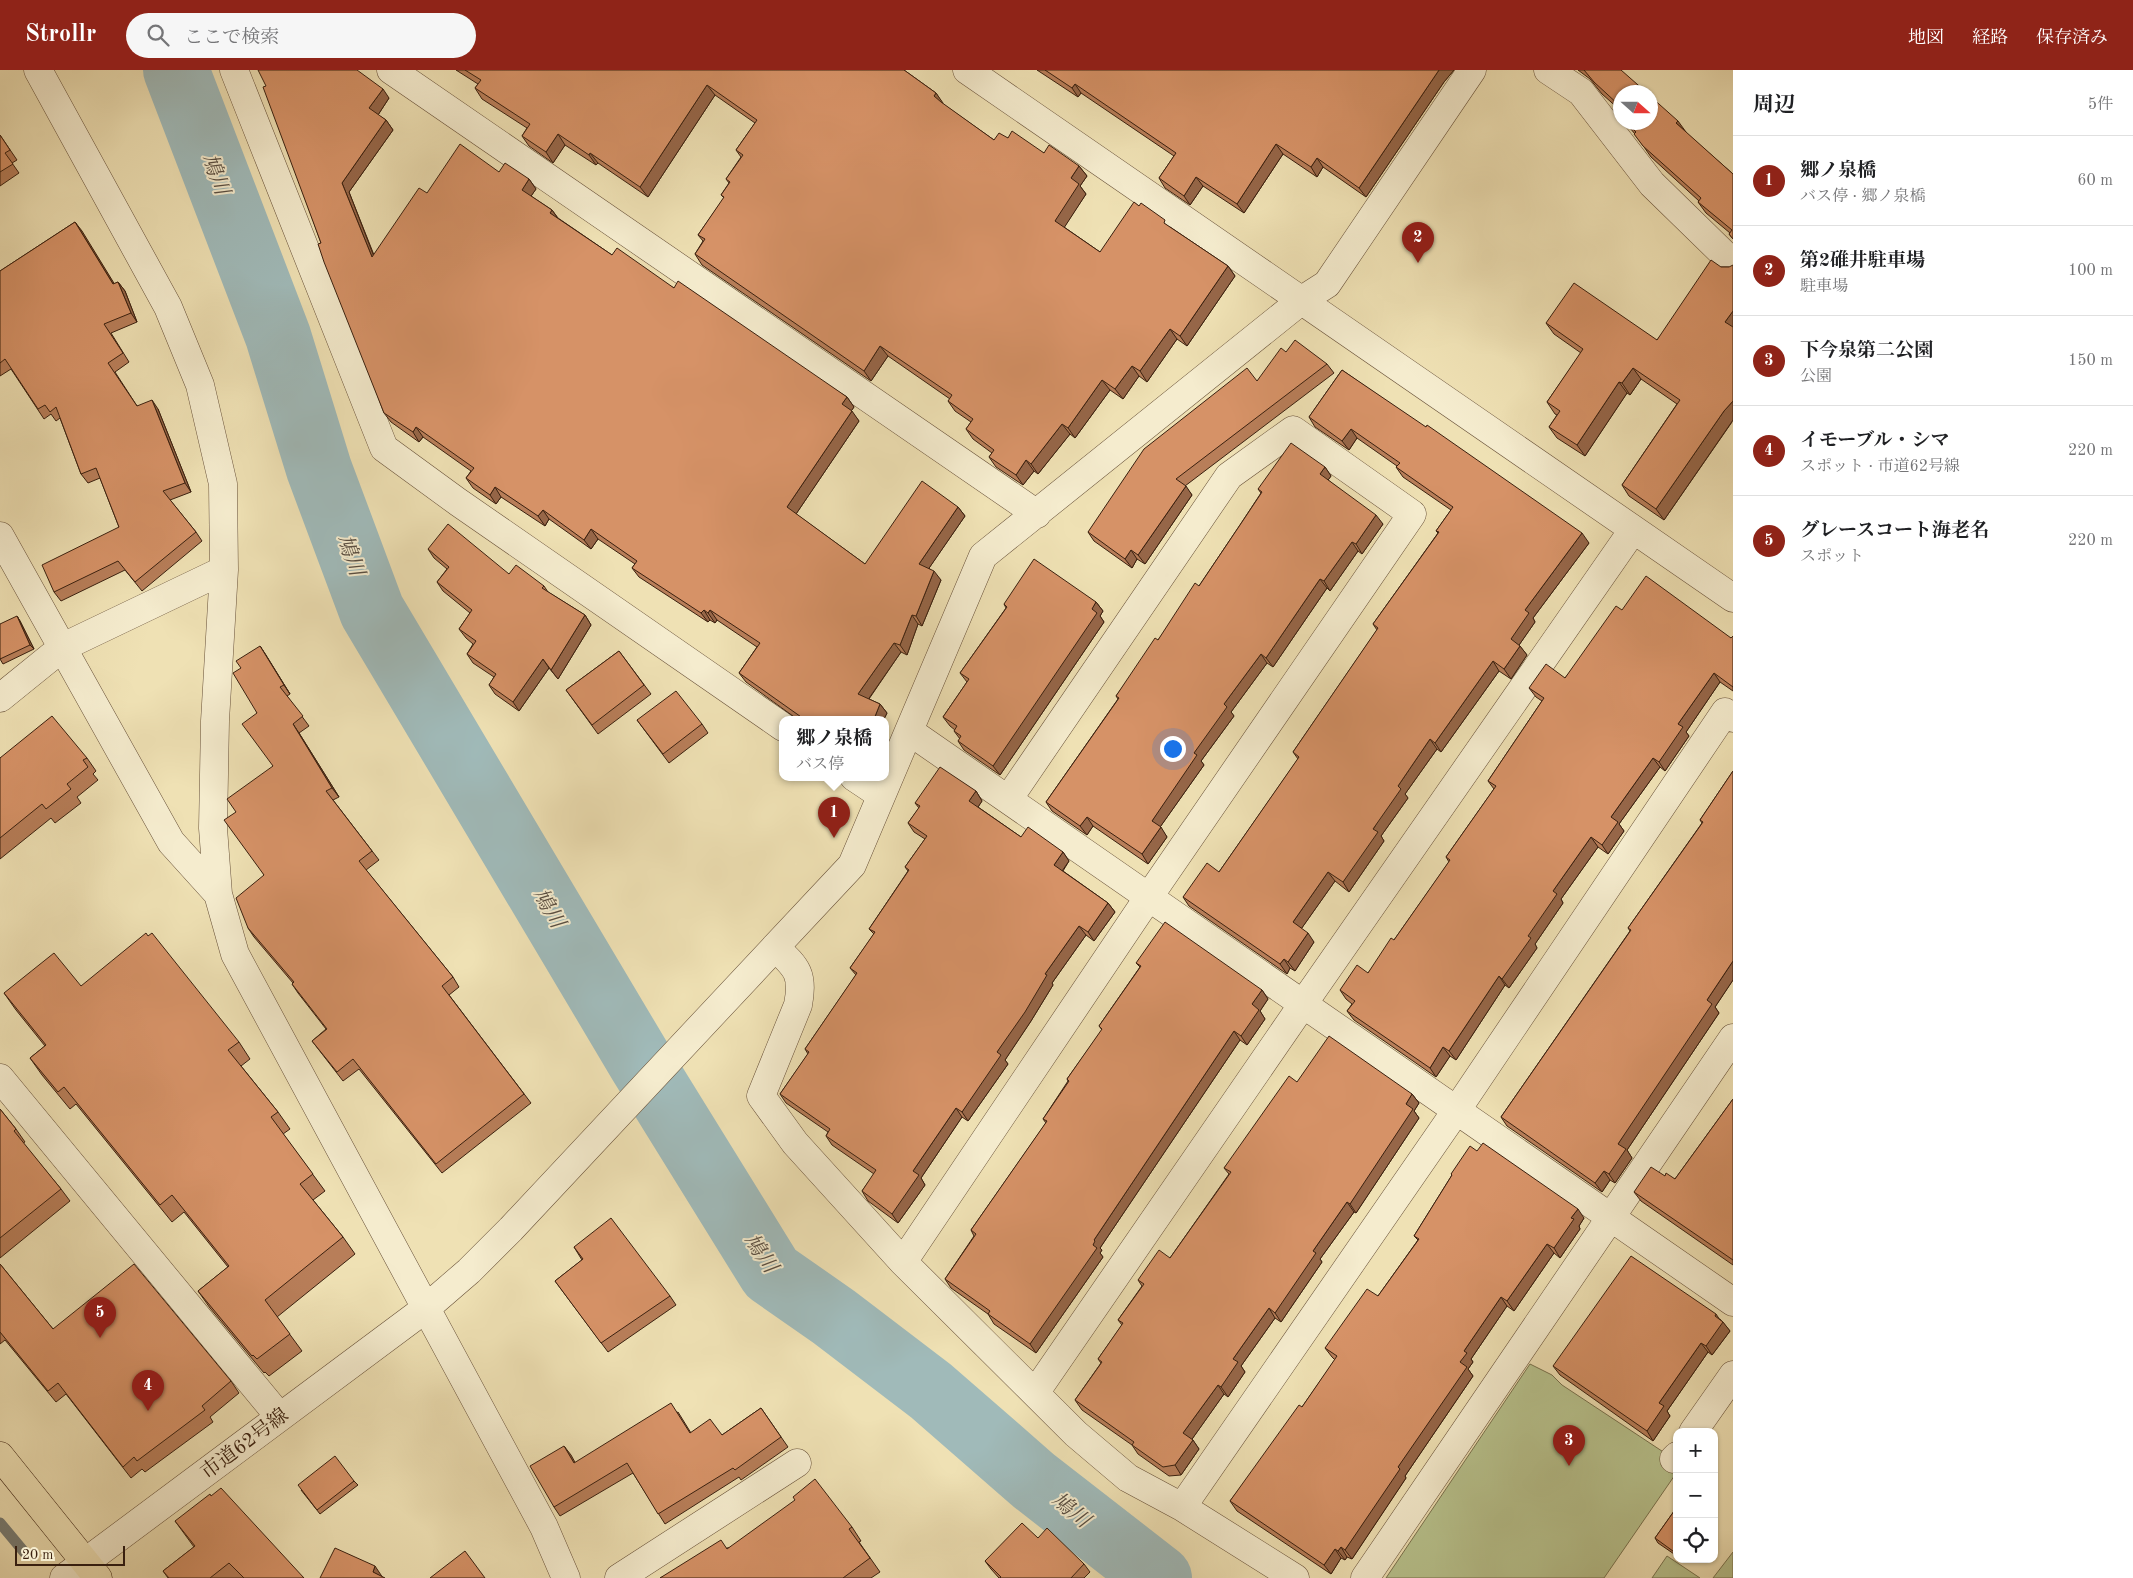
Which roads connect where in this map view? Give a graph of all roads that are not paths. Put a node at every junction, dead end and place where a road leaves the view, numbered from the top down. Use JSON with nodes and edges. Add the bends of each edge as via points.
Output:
{"nodes":[{"id":1,"x":38,"y":70,"type":"edge"},
{"id":2,"x":234,"y":70,"type":"edge"},
{"id":3,"x":391,"y":70,"type":"edge"},
{"id":4,"x":967,"y":70,"type":"edge"},
{"id":5,"x":1472,"y":70,"type":"edge"},
{"id":6,"x":1548,"y":70,"type":"edge"},
{"id":7,"x":1733,"y":263,"type":"edge"},
{"id":8,"x":1302,"y":300,"type":"junction"},
{"id":9,"x":1036,"y":514,"type":"junction"},
{"id":10,"x":1633,"y":530,"type":"junction"},
{"id":11,"x":0,"y":536,"type":"edge"},
{"id":12,"x":224,"y":570,"type":"junction"},
{"id":13,"x":1733,"y":598,"type":"edge"},
{"id":14,"x":63,"y":647,"type":"junction"},
{"id":15,"x":0,"y":698,"type":"edge"},
{"id":16,"x":1733,"y":718,"type":"edge"},
{"id":17,"x":779,"y":724,"type":"edge"},
{"id":18,"x":909,"y":731,"type":"junction"},
{"id":19,"x":889,"y":777,"type":"edge"},
{"id":20,"x":860,"y":781,"type":"edge"},
{"id":21,"x":887,"y":781,"type":"edge"},
{"id":22,"x":881,"y":796,"type":"junction"},
{"id":23,"x":1008,"y":798,"type":"junction"},
{"id":24,"x":218,"y":894,"type":"junction"},
{"id":25,"x":1148,"y":898,"type":"junction"},
{"id":26,"x":775,"y":947,"type":"junction"},
{"id":27,"x":1302,"y":1004,"type":"junction"},
{"id":28,"x":1733,"y":1038,"type":"edge"},
{"id":29,"x":0,"y":1078,"type":"edge"},
{"id":30,"x":1456,"y":1111,"type":"junction"},
{"id":31,"x":1611,"y":1219,"type":"junction"},
{"id":32,"x":903,"y":1262,"type":"junction"},
{"id":33,"x":1733,"y":1302,"type":"edge"},
{"id":34,"x":425,"y":1309,"type":"junction"},
{"id":35,"x":1733,"y":1375,"type":"edge"},
{"id":36,"x":1035,"y":1393,"type":"junction"},
{"id":37,"x":280,"y":1416,"type":"junction"},
{"id":38,"x":1697,"y":1428,"type":"edge"},
{"id":39,"x":0,"y":1456,"type":"edge"},
{"id":40,"x":797,"y":1463,"type":"dead end"},
{"id":41,"x":1182,"y":1507,"type":"junction"},
{"id":42,"x":82,"y":1573,"type":"edge"},
{"id":43,"x":566,"y":1578,"type":"edge"},
{"id":44,"x":619,"y":1578,"type":"edge"},
{"id":45,"x":1295,"y":1578,"type":"edge"},
{"id":46,"x":1365,"y":1578,"type":"edge"}],
"edges":[{"from":1,"to":12,"type":"street","via":[[168,307],[200,385],[223,484]]},
{"from":2,"to":17,"type":"street","via":[[384,448]]},
{"from":3,"to":9,"type":"street"},
{"from":4,"to":8,"type":"street"},
{"from":5,"to":8,"type":"street","via":[[1327,284]]},
{"from":6,"to":7,"type":"street","via":[[1581,92],[1652,184]]},
{"from":8,"to":9,"type":"street"},
{"from":8,"to":10,"type":"street"},
{"from":9,"to":18,"type":"street","via":[[983,556]]},
{"from":10,"to":13,"type":"street"},
{"from":10,"to":27,"type":"street"},
{"from":11,"to":14,"type":"street"},
{"from":12,"to":14,"type":"street"},
{"from":12,"to":24,"type":"street","via":[[215,721],[213,828]]},
{"from":14,"to":15,"type":"street"},
{"from":14,"to":24,"type":"street","via":[[171,842]]},
{"from":16,"to":30,"type":"street","via":[[1724,712]]},
{"from":18,"to":19,"type":"street"},
{"from":18,"to":23,"type":"street"},
{"from":20,"to":22,"type":"street"},
{"from":21,"to":22,"type":"street"},
{"from":22,"to":26,"type":"street","name":"市道62号線","via":[[852,865]]},
{"from":23,"to":25,"type":"street"},
{"from":23,"to":25,"type":"street","via":[[1229,476],[1293,430],[1412,514]]},
{"from":24,"to":34,"type":"street","via":[[235,954]]},
{"from":25,"to":27,"type":"street"},
{"from":25,"to":32,"type":"street"},
{"from":26,"to":32,"type":"street","via":[[799,972],[801,981],[798,1005],[761,1096],[795,1143]]},
{"from":26,"to":34,"type":"street","name":"市道62号線","via":[[600,1136],[469,1271]]},
{"from":27,"to":30,"type":"street"},
{"from":27,"to":36,"type":"street"},
{"from":28,"to":31,"type":"street"},
{"from":29,"to":37,"type":"street"},
{"from":30,"to":31,"type":"street"},
{"from":30,"to":41,"type":"street"},
{"from":31,"to":33,"type":"street"},
{"from":31,"to":46,"type":"street"},
{"from":32,"to":36,"type":"street"},
{"from":34,"to":37,"type":"street","name":"市道62号線"},
{"from":34,"to":43,"type":"street","via":[[544,1527]]},
{"from":35,"to":38,"type":"street"},
{"from":36,"to":41,"type":"street","via":[[1076,1434],[1128,1478]]},
{"from":37,"to":42,"type":"street","name":"市道62号線"},
{"from":39,"to":42,"type":"main road"},
{"from":40,"to":44,"type":"street"},
{"from":41,"to":45,"type":"street"}]}
